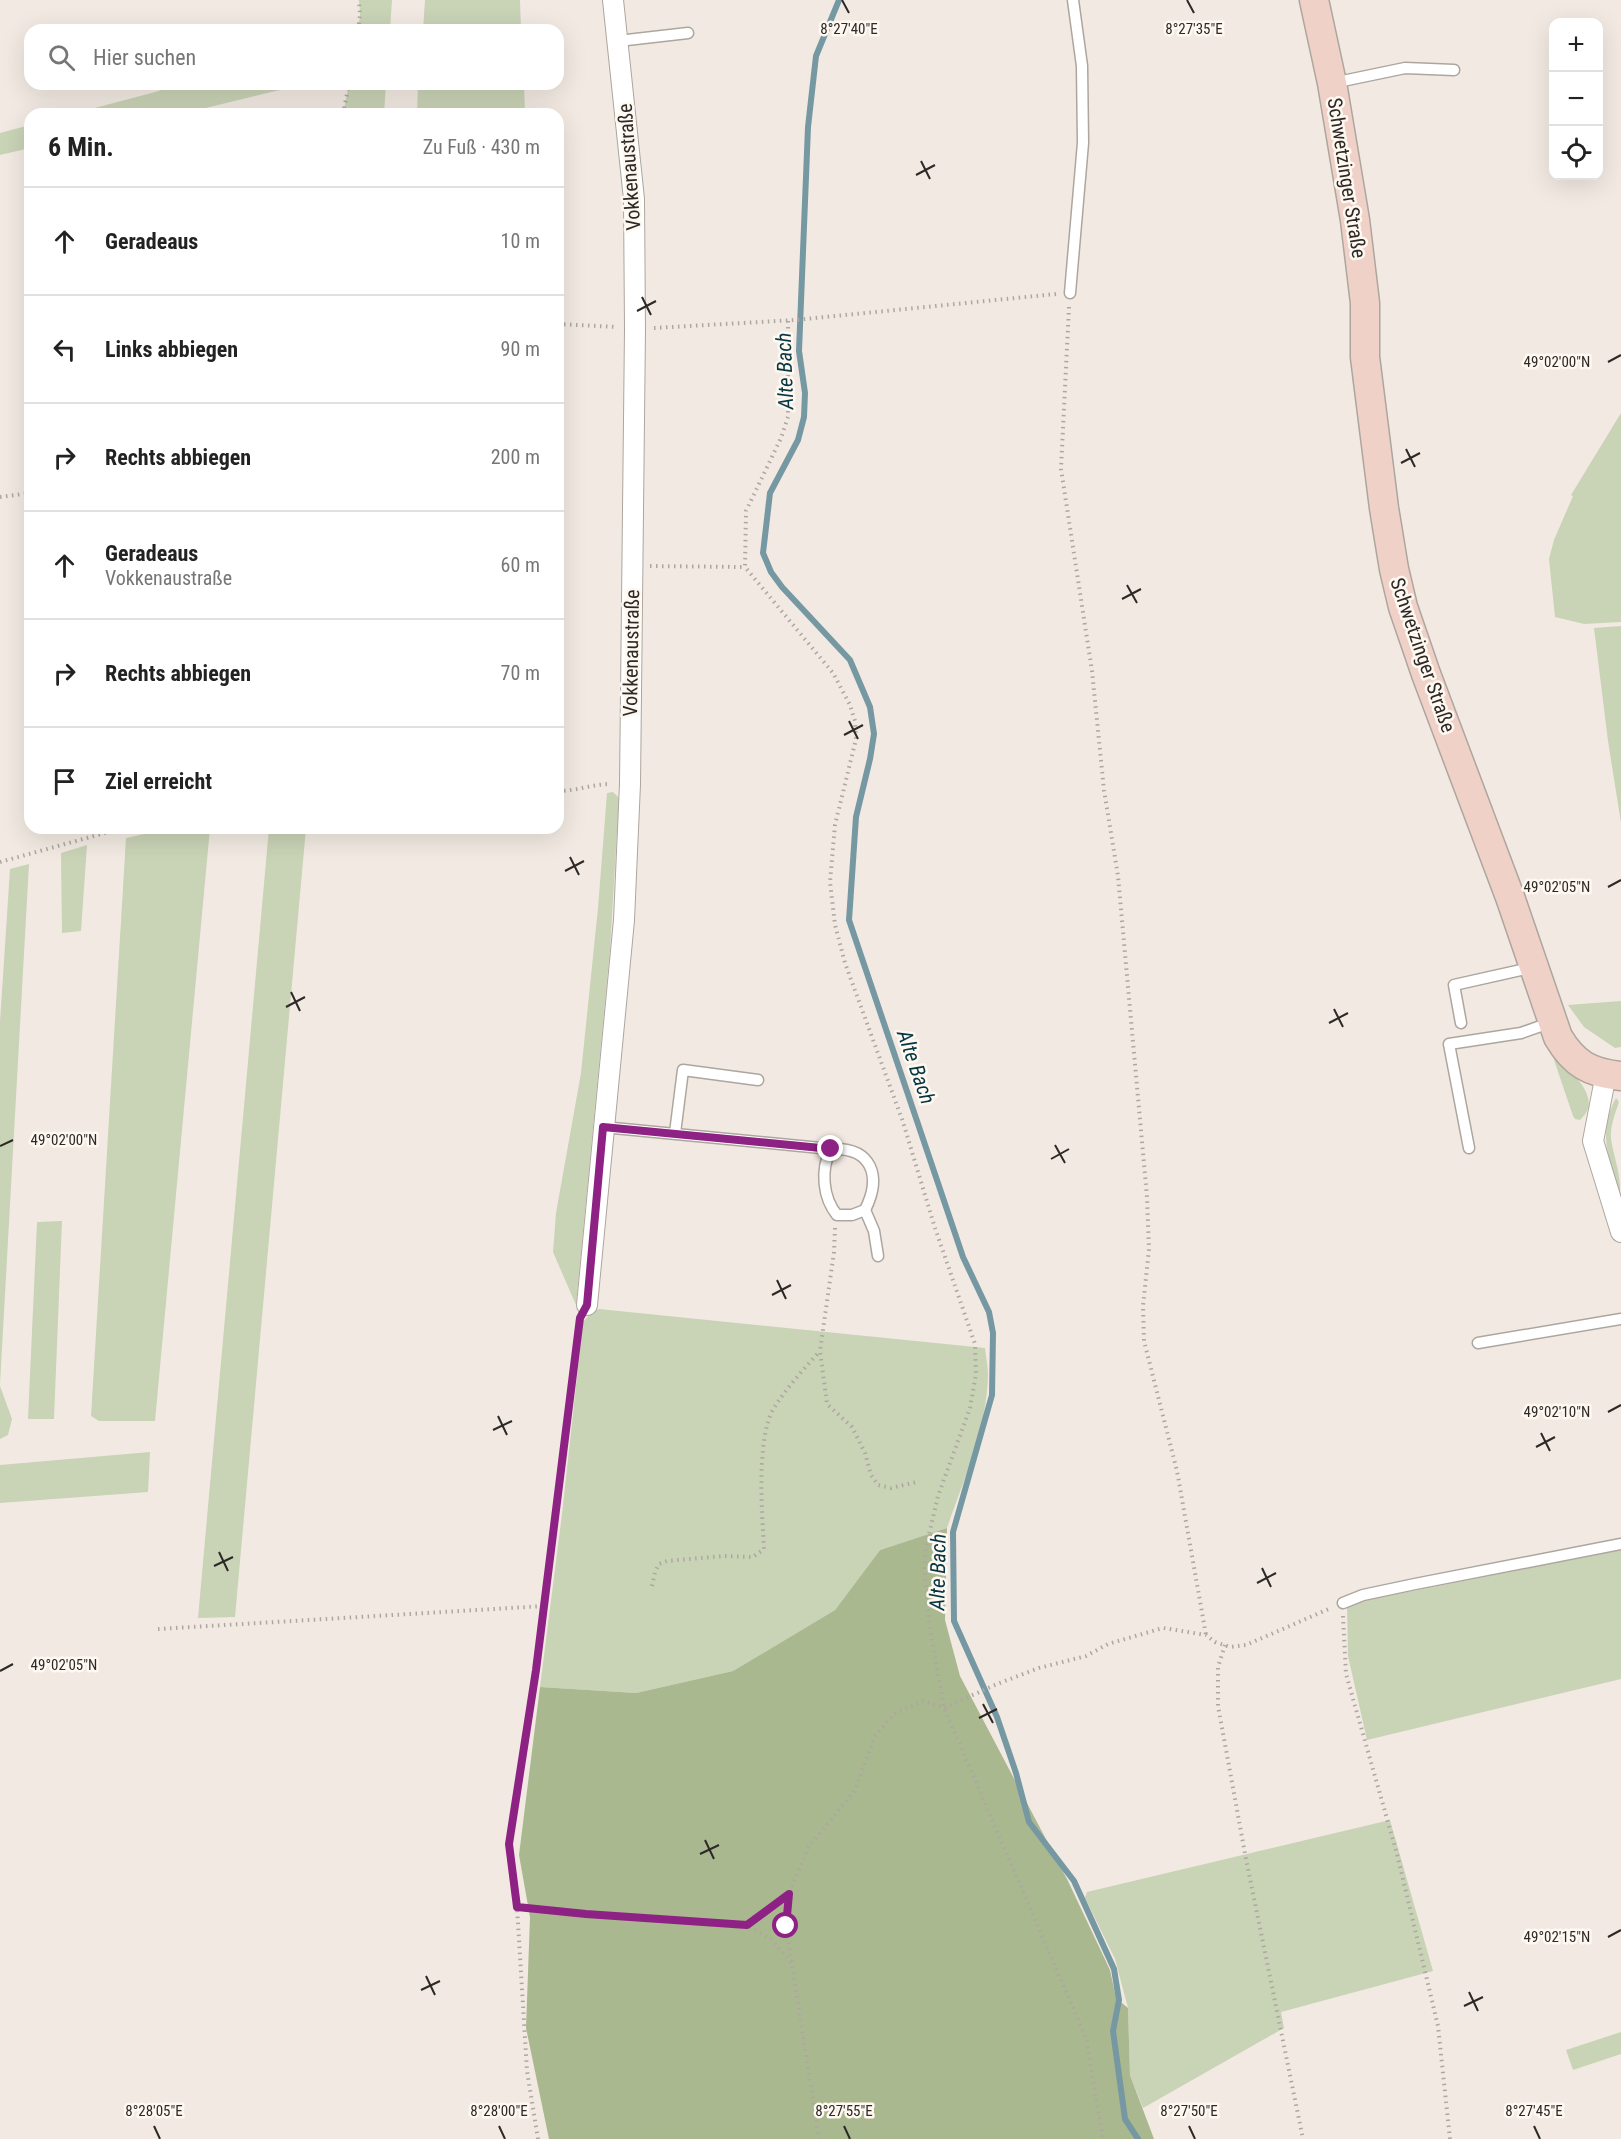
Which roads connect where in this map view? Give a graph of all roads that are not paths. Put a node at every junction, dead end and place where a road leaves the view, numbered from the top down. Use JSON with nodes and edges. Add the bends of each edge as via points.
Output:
{"nodes":[{"id":1,"x":613,"y":0,"type":"edge"},
{"id":2,"x":1073,"y":0,"type":"edge"},
{"id":3,"x":1314,"y":0,"type":"edge"},
{"id":4,"x":688,"y":33,"type":"dead end"},
{"id":5,"x":618,"y":41,"type":"junction"},
{"id":6,"x":1454,"y":70,"type":"dead end"},
{"id":7,"x":1332,"y":83,"type":"junction"},
{"id":8,"x":1070,"y":293,"type":"road end"},
{"id":9,"x":1534,"y":967,"type":"junction"},
{"id":10,"x":1553,"y":1022,"type":"junction"},
{"id":11,"x":1461,"y":1023,"type":"dead end"},
{"id":12,"x":1613,"y":1075,"type":"edge"},
{"id":13,"x":758,"y":1080,"type":"dead end"},
{"id":14,"x":603,"y":1127,"type":"junction"},
{"id":15,"x":675,"y":1133,"type":"junction"},
{"id":16,"x":1469,"y":1148,"type":"dead end"},
{"id":17,"x":831,"y":1149,"type":"junction"},
{"id":18,"x":865,"y":1210,"type":"junction"},
{"id":19,"x":1621,"y":1232,"type":"edge"},
{"id":20,"x":878,"y":1256,"type":"dead end"},
{"id":21,"x":587,"y":1305,"type":"road end"},
{"id":22,"x":1621,"y":1318,"type":"edge"},
{"id":23,"x":1478,"y":1342,"type":"dead end"},
{"id":24,"x":1621,"y":1544,"type":"edge"},
{"id":25,"x":1343,"y":1603,"type":"road end"}],
"edges":[{"from":1,"to":5,"type":"street","name":"Vokkenaustraße"},
{"from":2,"to":8,"type":"lane","via":[[1082,66],[1083,143]]},
{"from":3,"to":7,"type":"main road","name":"Schwetzinger Straße"},
{"from":4,"to":5,"type":"lane"},
{"from":5,"to":14,"type":"street","name":"Vokkenaustraße","via":[[634,199],[630,784],[624,920]]},
{"from":6,"to":7,"type":"lane","via":[[1405,68]]},
{"from":7,"to":9,"type":"main road","name":"Schwetzinger Straße","via":[[1358,242],[1365,303],[1365,357],[1396,578],[1412,635]]},
{"from":9,"to":10,"type":"main road","name":"Schwetzinger Straße"},
{"from":9,"to":11,"type":"lane","via":[[1454,985]]},
{"from":10,"to":12,"type":"main road","name":"Schwetzinger Straße","via":[[1574,1059],[1593,1071]]},
{"from":10,"to":16,"type":"lane","via":[[1521,1033],[1449,1044]]},
{"from":12,"to":19,"type":"street","name":"Schwetzinger Straße","via":[[1593,1141]]},
{"from":13,"to":15,"type":"lane","via":[[683,1070]]},
{"from":14,"to":15,"type":"lane"},
{"from":14,"to":21,"type":"street","name":"Vokkenaustraße"},
{"from":15,"to":17,"type":"lane"},
{"from":17,"to":18,"type":"lane","via":[[861,1155],[872,1167],[872,1196]]},
{"from":17,"to":18,"type":"lane","via":[[826,1159],[825,1192],[829,1206],[837,1215]]},
{"from":18,"to":20,"type":"lane"},
{"from":22,"to":23,"type":"lane"},
{"from":24,"to":25,"type":"lane","via":[[1414,1584]]}]}
